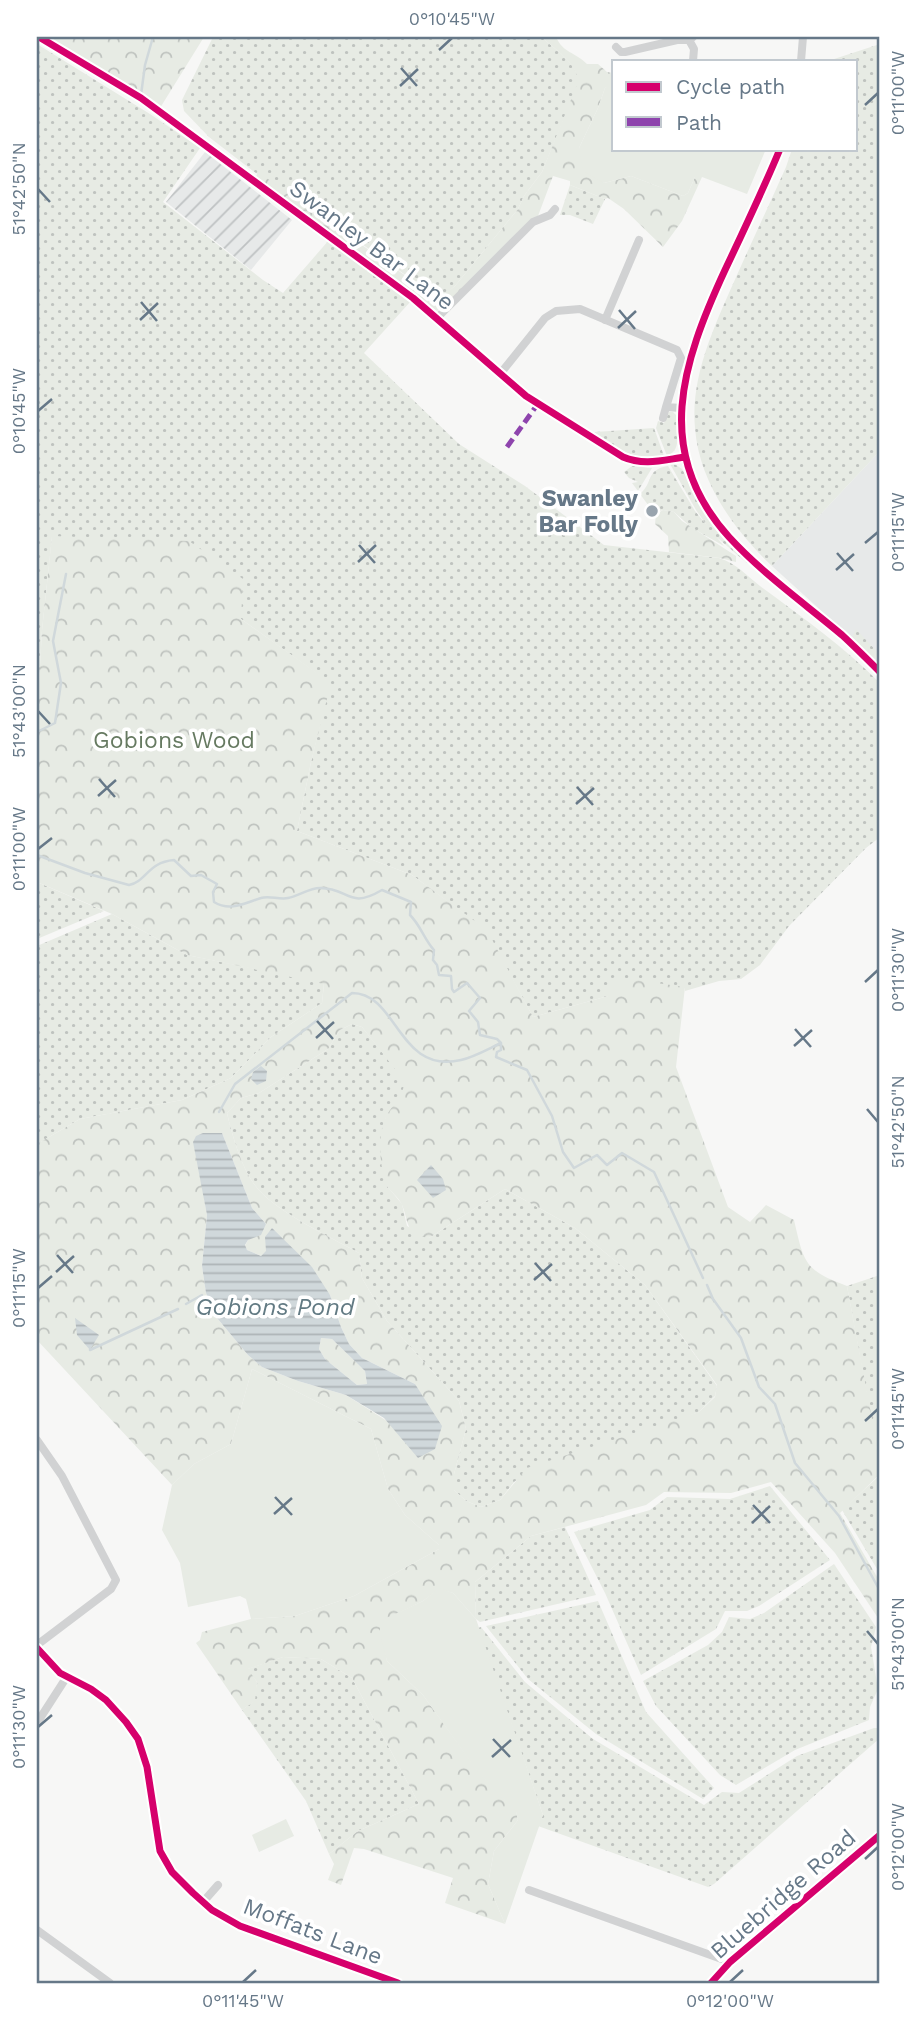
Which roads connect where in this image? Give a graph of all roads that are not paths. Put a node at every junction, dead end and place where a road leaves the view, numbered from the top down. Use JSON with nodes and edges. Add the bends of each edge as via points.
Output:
{"nodes":[{"id":1,"x":39,"y":37,"type":"edge"},
{"id":2,"x":803,"y":37,"type":"edge"},
{"id":3,"x":691,"y":38,"type":"edge"},
{"id":4,"x":616,"y":47,"type":"dead end"},
{"id":5,"x":693,"y":60,"type":"edge"},
{"id":6,"x":801,"y":60,"type":"edge"},
{"id":7,"x":780,"y":150,"type":"edge"},
{"id":8,"x":555,"y":209,"type":"dead end"},
{"id":9,"x":639,"y":240,"type":"dead end"},
{"id":10,"x":438,"y":317,"type":"junction"},
{"id":11,"x":605,"y":320,"type":"junction"},
{"id":12,"x":500,"y":374,"type":"junction"},
{"id":13,"x":666,"y":407,"type":"junction"},
{"id":14,"x":681,"y":408,"type":"junction"},
{"id":15,"x":663,"y":418,"type":"dead end"},
{"id":16,"x":685,"y":457,"type":"junction"},
{"id":17,"x":880,"y":672,"type":"edge"},
{"id":18,"x":37,"y":1440,"type":"edge"},
{"id":19,"x":37,"y":1646,"type":"edge"},
{"id":20,"x":66,"y":1678,"type":"junction"},
{"id":21,"x":37,"y":1723,"type":"edge"},
{"id":22,"x":880,"y":1835,"type":"edge"},
{"id":23,"x":218,"y":1885,"type":"dead end"},
{"id":24,"x":529,"y":1890,"type":"dead end"},
{"id":25,"x":203,"y":1902,"type":"junction"},
{"id":26,"x":37,"y":1930,"type":"edge"},
{"id":27,"x":730,"y":1962,"type":"junction"},
{"id":28,"x":110,"y":1983,"type":"edge"},
{"id":29,"x":398,"y":1983,"type":"edge"},
{"id":30,"x":711,"y":1983,"type":"edge"}],
"edges":[{"from":1,"to":10,"type":"street","name":"Swanley Bar Lane","via":[[141,97]]},
{"from":2,"to":6,"type":"street"},
{"from":3,"to":4,"type":"street","via":[[625,52]]},
{"from":3,"to":5,"type":"street"},
{"from":7,"to":14,"type":"street","via":[[701,326]]},
{"from":8,"to":10,"type":"street","via":[[533,222]]},
{"from":9,"to":11,"type":"street"},
{"from":10,"to":12,"type":"street","name":"Swanley Bar Lane"},
{"from":11,"to":12,"type":"street","via":[[575,309],[550,314]]},
{"from":11,"to":13,"type":"street","via":[[680,353]]},
{"from":12,"to":16,"type":"street","name":"Swanley Bar Lane","via":[[537,405],[623,457],[652,463]]},
{"from":13,"to":14,"type":"street"},
{"from":13,"to":15,"type":"street"},
{"from":14,"to":16,"type":"street"},
{"from":16,"to":17,"type":"street","via":[[699,495],[729,537]]},
{"from":18,"to":19,"type":"street","via":[[62,1476],[116,1580],[111,1589]]},
{"from":19,"to":20,"type":"street","name":"Moffats Lane"},
{"from":20,"to":21,"type":"street"},
{"from":20,"to":25,"type":"street","name":"Moffats Lane","via":[[106,1700],[138,1739],[163,1860]]},
{"from":22,"to":27,"type":"street","name":"Bluebridge Road"},
{"from":23,"to":25,"type":"street","name":"Moffats Lane"},
{"from":24,"to":27,"type":"street"},
{"from":25,"to":29,"type":"street","name":"Moffats Lane","via":[[240,1926]]},
{"from":26,"to":28,"type":"street"},
{"from":27,"to":30,"type":"street","name":"Bluebridge Road"}]}
